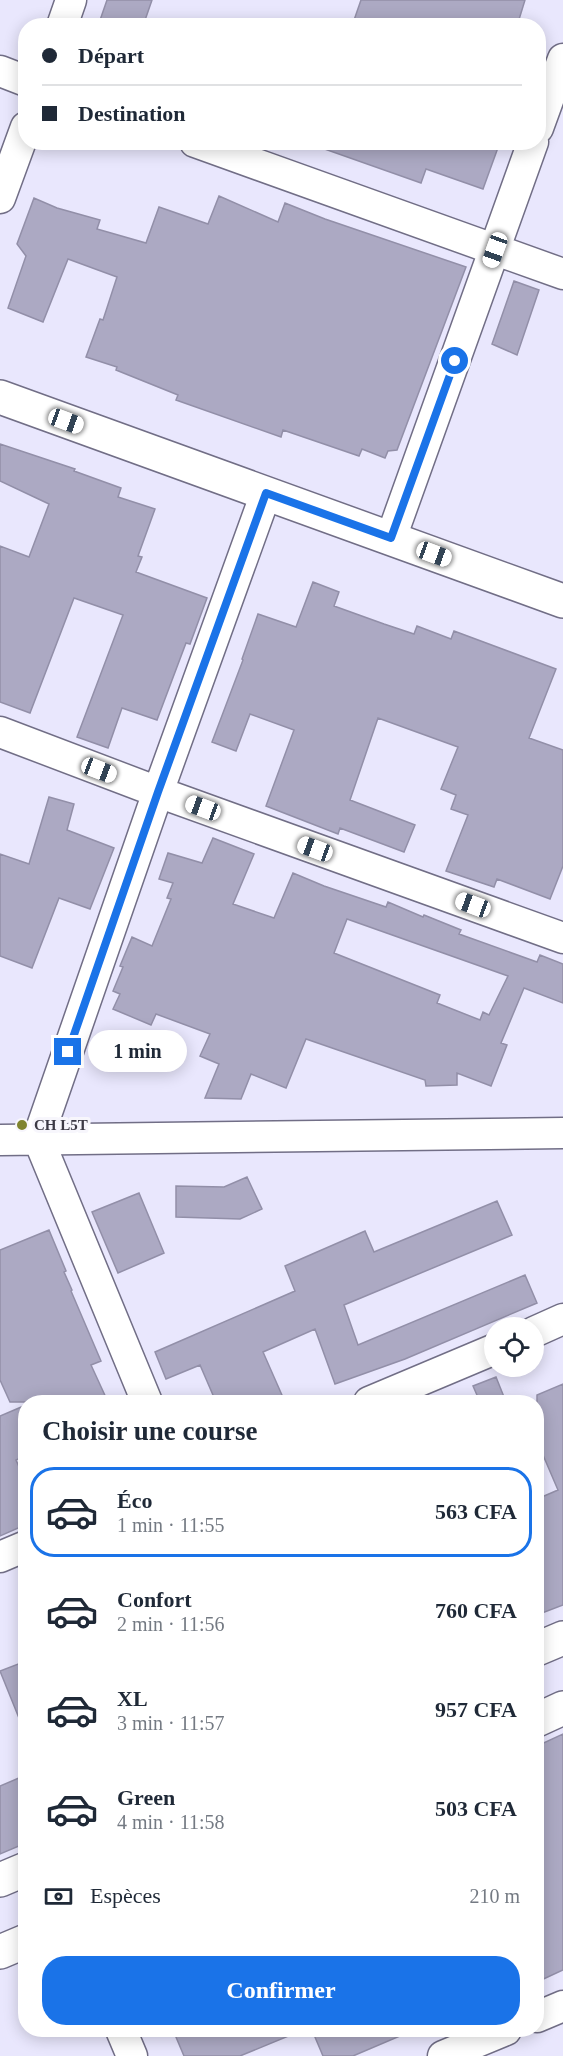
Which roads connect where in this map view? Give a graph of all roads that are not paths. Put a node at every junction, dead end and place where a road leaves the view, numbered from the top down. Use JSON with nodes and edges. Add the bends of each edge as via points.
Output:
{"nodes":[{"id":1,"x":71,"y":0,"type":"edge"},
{"id":2,"x":65,"y":18,"type":"edge"},
{"id":3,"x":563,"y":59,"type":"edge"},
{"id":4,"x":0,"y":71,"type":"edge"},
{"id":5,"x":18,"y":78,"type":"edge"},
{"id":6,"x":546,"y":106,"type":"edge"},
{"id":7,"x":18,"y":149,"type":"edge"},
{"id":8,"x":217,"y":150,"type":"edge"},
{"id":9,"x":530,"y":150,"type":"edge"},
{"id":10,"x":0,"y":198,"type":"edge"},
{"id":11,"x":495,"y":250,"type":"junction"},
{"id":12,"x":563,"y":274,"type":"edge"},
{"id":13,"x":0,"y":397,"type":"edge"},
{"id":14,"x":266,"y":493,"type":"junction"},
{"id":15,"x":391,"y":538,"type":"junction"},
{"id":16,"x":563,"y":601,"type":"edge"},
{"id":17,"x":0,"y":732,"type":"edge"},
{"id":18,"x":158,"y":792,"type":"junction"},
{"id":19,"x":563,"y":938,"type":"edge"},
{"id":20,"x":563,"y":1133,"type":"edge"},
{"id":21,"x":38,"y":1138,"type":"junction"},
{"id":22,"x":0,"y":1140,"type":"edge"},
{"id":23,"x":563,"y":1319,"type":"edge"},
{"id":24,"x":544,"y":1328,"type":"edge"},
{"id":25,"x":484,"y":1353,"type":"edge"},
{"id":26,"x":144,"y":1395,"type":"edge"},
{"id":27,"x":385,"y":1395,"type":"edge"},
{"id":28,"x":18,"y":1549,"type":"edge"},
{"id":29,"x":0,"y":1557,"type":"edge"},
{"id":30,"x":563,"y":1638,"type":"edge"},
{"id":31,"x":544,"y":1646,"type":"edge"},
{"id":32,"x":563,"y":1708,"type":"edge"},
{"id":33,"x":544,"y":1717,"type":"edge"},
{"id":34,"x":18,"y":1872,"type":"edge"},
{"id":35,"x":0,"y":1880,"type":"edge"},
{"id":36,"x":18,"y":1944,"type":"edge"},
{"id":37,"x":0,"y":1952,"type":"edge"},
{"id":38,"x":563,"y":2006,"type":"edge"},
{"id":39,"x":544,"y":2014,"type":"edge"},
{"id":40,"x":124,"y":2037,"type":"edge"},
{"id":41,"x":489,"y":2037,"type":"edge"},
{"id":42,"x":132,"y":2056,"type":"edge"},
{"id":43,"x":443,"y":2056,"type":"edge"}],
"edges":[{"from":1,"to":2,"type":"street"},
{"from":3,"to":6,"type":"street"},
{"from":4,"to":5,"type":"street"},
{"from":7,"to":10,"type":"street"},
{"from":8,"to":11,"type":"street"},
{"from":9,"to":11,"type":"street"},
{"from":11,"to":12,"type":"street"},
{"from":11,"to":15,"type":"street"},
{"from":13,"to":14,"type":"main road"},
{"from":14,"to":15,"type":"main road"},
{"from":14,"to":18,"type":"street"},
{"from":15,"to":16,"type":"main road"},
{"from":17,"to":18,"type":"street"},
{"from":18,"to":19,"type":"street"},
{"from":18,"to":21,"type":"street"},
{"from":20,"to":21,"type":"street"},
{"from":21,"to":22,"type":"street"},
{"from":21,"to":26,"type":"street"},
{"from":23,"to":24,"type":"street"},
{"from":25,"to":27,"type":"street"},
{"from":28,"to":29,"type":"street"},
{"from":30,"to":31,"type":"main road"},
{"from":32,"to":33,"type":"main road"},
{"from":34,"to":35,"type":"main road"},
{"from":36,"to":37,"type":"main road"},
{"from":38,"to":39,"type":"street"},
{"from":40,"to":42,"type":"street"},
{"from":41,"to":43,"type":"street"}]}
